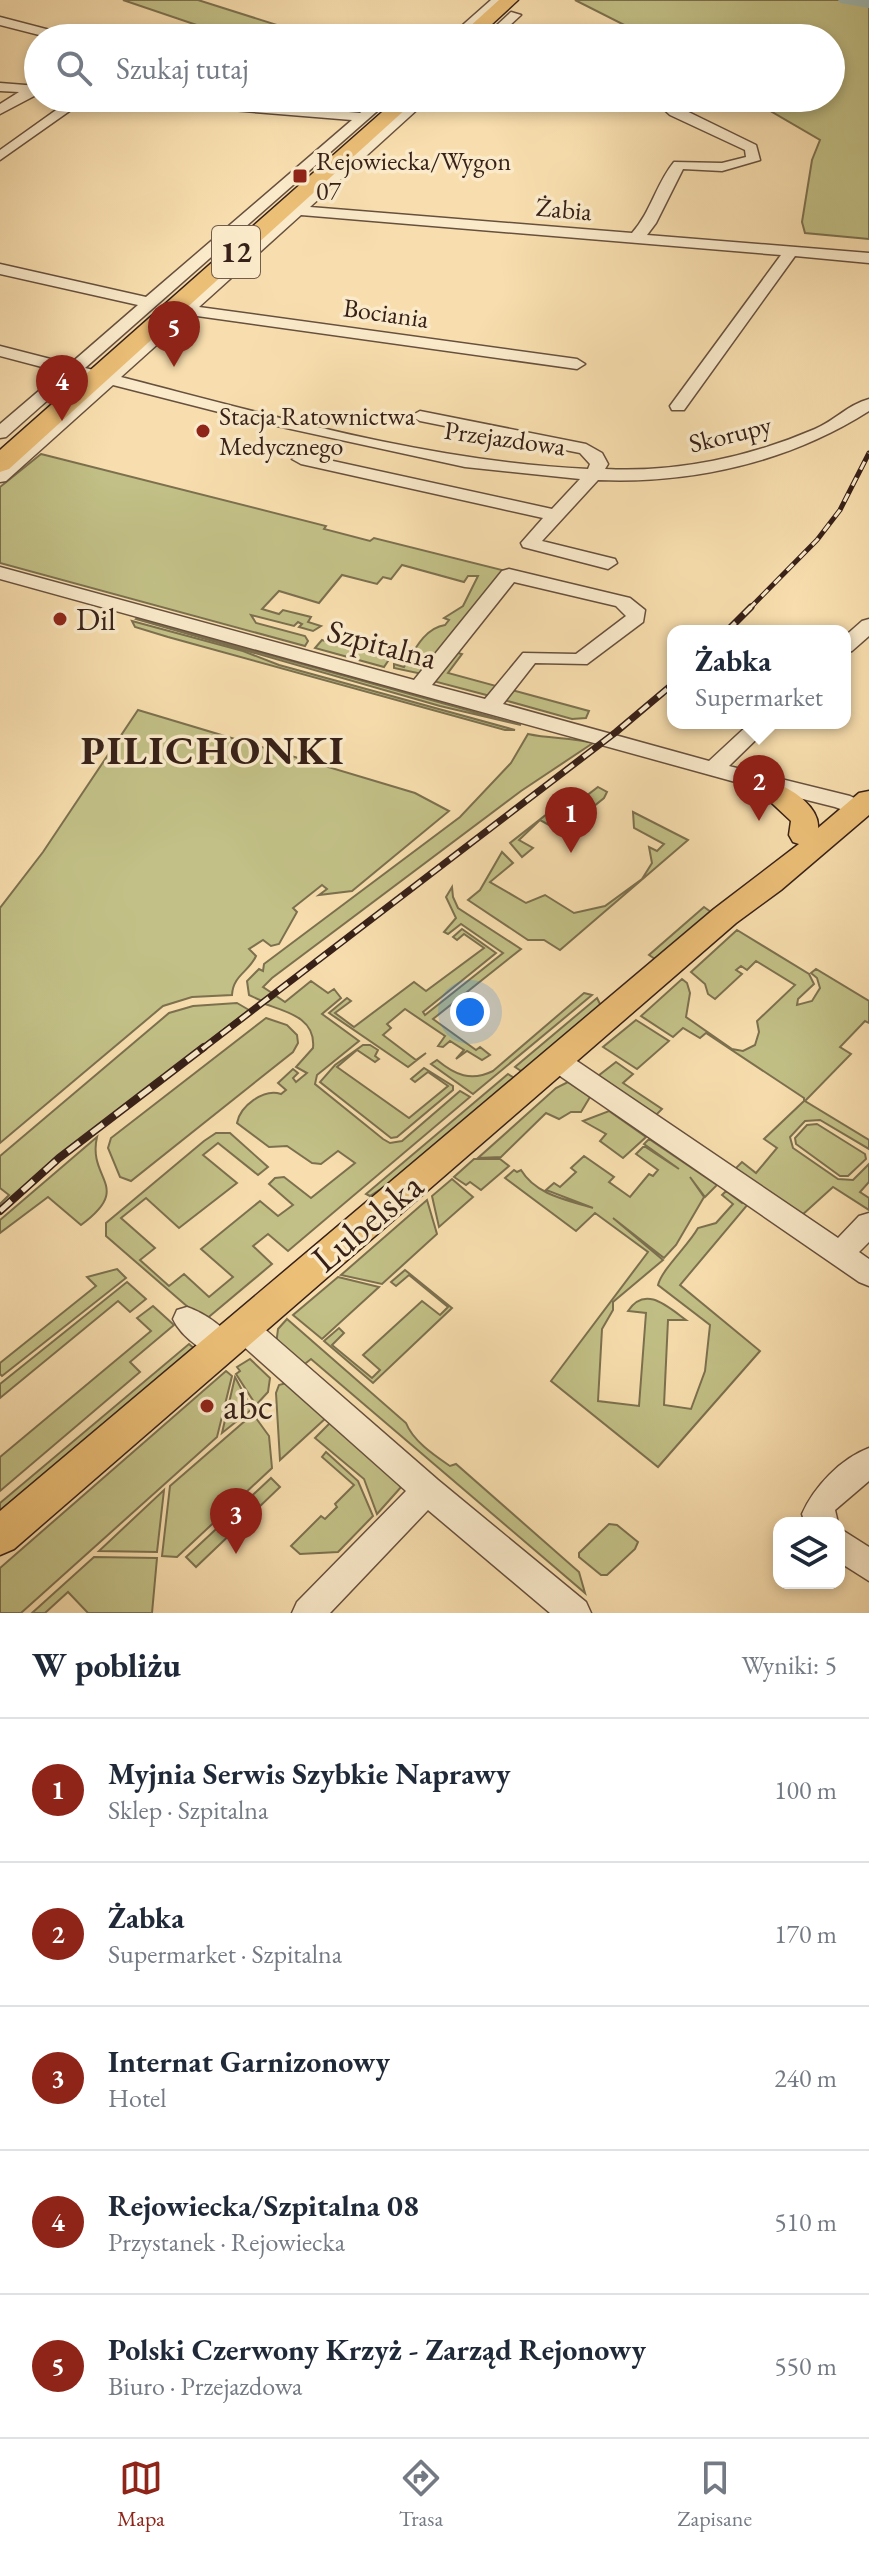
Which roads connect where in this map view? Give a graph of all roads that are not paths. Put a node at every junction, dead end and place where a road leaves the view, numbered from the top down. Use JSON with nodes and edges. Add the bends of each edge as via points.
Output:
{"nodes":[{"id":1,"x":509,"y":6,"type":"edge"},
{"id":2,"x":0,"y":21,"type":"edge"},
{"id":3,"x":478,"y":24,"type":"edge"},
{"id":4,"x":485,"y":24,"type":"edge"},
{"id":5,"x":491,"y":24,"type":"edge"},
{"id":6,"x":498,"y":24,"type":"edge"},
{"id":7,"x":24,"y":27,"type":"edge"},
{"id":8,"x":0,"y":87,"type":"edge"},
{"id":9,"x":24,"y":89,"type":"edge"},
{"id":10,"x":24,"y":96,"type":"edge"},
{"id":11,"x":0,"y":110,"type":"edge"},
{"id":12,"x":61,"y":112,"type":"edge"},
{"id":13,"x":302,"y":112,"type":"edge"},
{"id":14,"x":369,"y":112,"type":"edge"},
{"id":15,"x":373,"y":112,"type":"edge"},
{"id":16,"x":393,"y":112,"type":"edge"},
{"id":17,"x":407,"y":112,"type":"edge"},
{"id":18,"x":675,"y":112,"type":"edge"},
{"id":19,"x":362,"y":117,"type":"junction"},
{"id":20,"x":0,"y":156,"type":"edge"},
{"id":21,"x":297,"y":210,"type":"junction"},
{"id":22,"x":635,"y":239,"type":"junction"},
{"id":23,"x":791,"y":251,"type":"junction"},
{"id":24,"x":869,"y":258,"type":"edge"},
{"id":25,"x":0,"y":269,"type":"edge"},
{"id":26,"x":150,"y":303,"type":"junction"},
{"id":27,"x":189,"y":310,"type":"junction"},
{"id":28,"x":0,"y":351,"type":"edge"},
{"id":29,"x":577,"y":364,"type":"dead end"},
{"id":30,"x":91,"y":374,"type":"junction"},
{"id":31,"x":869,"y":404,"type":"edge"},
{"id":32,"x":678,"y":406,"type":"dead end"},
{"id":33,"x":420,"y":416,"type":"dead end"},
{"id":34,"x":0,"y":433,"type":"edge"},
{"id":35,"x":0,"y":446,"type":"edge"},
{"id":36,"x":301,"y":459,"type":"dead end"},
{"id":37,"x":0,"y":464,"type":"edge"},
{"id":38,"x":593,"y":475,"type":"junction"},
{"id":39,"x":0,"y":477,"type":"edge"},
{"id":40,"x":555,"y":515,"type":"junction"},
{"id":41,"x":608,"y":563,"type":"dead end"},
{"id":42,"x":0,"y":573,"type":"edge"},
{"id":43,"x":137,"y":611,"type":"junction"},
{"id":44,"x":122,"y":628,"type":"dead end"},
{"id":45,"x":419,"y":688,"type":"junction"},
{"id":46,"x":490,"y":707,"type":"junction"},
{"id":47,"x":756,"y":729,"type":"edge"},
{"id":48,"x":717,"y":765,"type":"junction"},
{"id":49,"x":747,"y":778,"type":"junction"},
{"id":50,"x":869,"y":779,"type":"edge"},
{"id":51,"x":774,"y":792,"type":"junction"},
{"id":52,"x":855,"y":806,"type":"edge"},
{"id":53,"x":803,"y":835,"type":"junction"},
{"id":54,"x":734,"y":908,"type":"junction"},
{"id":55,"x":556,"y":1060,"type":"junction"},
{"id":56,"x":869,"y":1224,"type":"edge"},
{"id":57,"x":840,"y":1254,"type":"junction"},
{"id":58,"x":869,"y":1274,"type":"edge"},
{"id":59,"x":187,"y":1319,"type":"dead end"},
{"id":60,"x":233,"y":1337,"type":"junction"},
{"id":61,"x":869,"y":1462,"type":"edge"},
{"id":62,"x":427,"y":1490,"type":"junction"},
{"id":63,"x":819,"y":1517,"type":"edge"},
{"id":64,"x":0,"y":1536,"type":"edge"},
{"id":65,"x":845,"y":1548,"type":"edge"},
{"id":66,"x":869,"y":1566,"type":"edge"},
{"id":67,"x":308,"y":1613,"type":"edge"},
{"id":68,"x":575,"y":1613,"type":"edge"}],
"edges":[{"from":1,"to":3,"type":"street"},
{"from":1,"to":4,"type":"highway"},
{"from":1,"to":5,"type":"highway"},
{"from":1,"to":6,"type":"street"},
{"from":2,"to":7,"type":"street"},
{"from":8,"to":9,"type":"street"},
{"from":10,"to":11,"type":"street"},
{"from":12,"to":20,"type":"street"},
{"from":13,"to":19,"type":"street"},
{"from":14,"to":19,"type":"street"},
{"from":15,"to":30,"type":"highway","number":"12"},
{"from":16,"to":30,"type":"highway","number":"12"},
{"from":17,"to":21,"type":"street"},
{"from":18,"to":22,"type":"street","name":"Żabia","via":[[739,140],[754,156],[736,166],[679,165]]},
{"from":19,"to":26,"type":"street"},
{"from":21,"to":22,"type":"street","name":"Żabia"},
{"from":21,"to":27,"type":"street"},
{"from":22,"to":23,"type":"street","name":"Żabia"},
{"from":23,"to":24,"type":"street","name":"Żabia"},
{"from":23,"to":32,"type":"street"},
{"from":25,"to":26,"type":"street"},
{"from":26,"to":30,"type":"street"},
{"from":27,"to":29,"type":"street","name":"Bociania"},
{"from":27,"to":30,"type":"street"},
{"from":28,"to":30,"type":"street","name":"Przejazdowa"},
{"from":30,"to":34,"type":"street"},
{"from":30,"to":35,"type":"highway","number":"12"},
{"from":30,"to":37,"type":"highway","number":"12"},
{"from":30,"to":38,"type":"street","name":"Przejazdowa","via":[[465,462]]},
{"from":30,"to":39,"type":"street"},
{"from":31,"to":38,"type":"street","name":"Skorupy","via":[[824,432],[741,462],[675,473]]},
{"from":33,"to":38,"type":"street","via":[[586,449],[599,464]]},
{"from":36,"to":40,"type":"street"},
{"from":38,"to":40,"type":"street"},
{"from":40,"to":41,"type":"street","via":[[530,543]]},
{"from":42,"to":43,"type":"street","name":"Szpitalna"},
{"from":43,"to":44,"type":"street"},
{"from":43,"to":45,"type":"street","name":"Szpitalna"},
{"from":45,"to":46,"type":"street","name":"Szpitalna"},
{"from":45,"to":46,"type":"street","via":[[509,575],[623,602],[637,613],[580,660],[530,657]]},
{"from":46,"to":48,"type":"street","name":"Szpitalna"},
{"from":47,"to":48,"type":"street"},
{"from":48,"to":49,"type":"street","name":"Szpitalna"},
{"from":49,"to":51,"type":"street","name":"Szpitalna"},
{"from":49,"to":52,"type":"street","name":"Szpitalna"},
{"from":50,"to":52,"type":"main road","name":"Lubelska"},
{"from":51,"to":52,"type":"street","name":"Szpitalna"},
{"from":51,"to":53,"type":"main road","via":[[805,818]]},
{"from":52,"to":53,"type":"main road","name":"Lubelska"},
{"from":52,"to":54,"type":"main road","name":"Lubelska","via":[[771,883]]},
{"from":53,"to":54,"type":"main road","name":"Lubelska","via":[[761,868]]},
{"from":54,"to":55,"type":"main road","name":"Lubelska"},
{"from":55,"to":57,"type":"street"},
{"from":55,"to":60,"type":"main road","name":"Lubelska"},
{"from":56,"to":57,"type":"street"},
{"from":57,"to":58,"type":"street"},
{"from":59,"to":60,"type":"street"},
{"from":60,"to":62,"type":"street"},
{"from":60,"to":64,"type":"main road","name":"Lubelska"},
{"from":61,"to":63,"type":"street","via":[[824,1500]]},
{"from":62,"to":67,"type":"street"},
{"from":62,"to":68,"type":"street"},
{"from":65,"to":66,"type":"street"}]}
